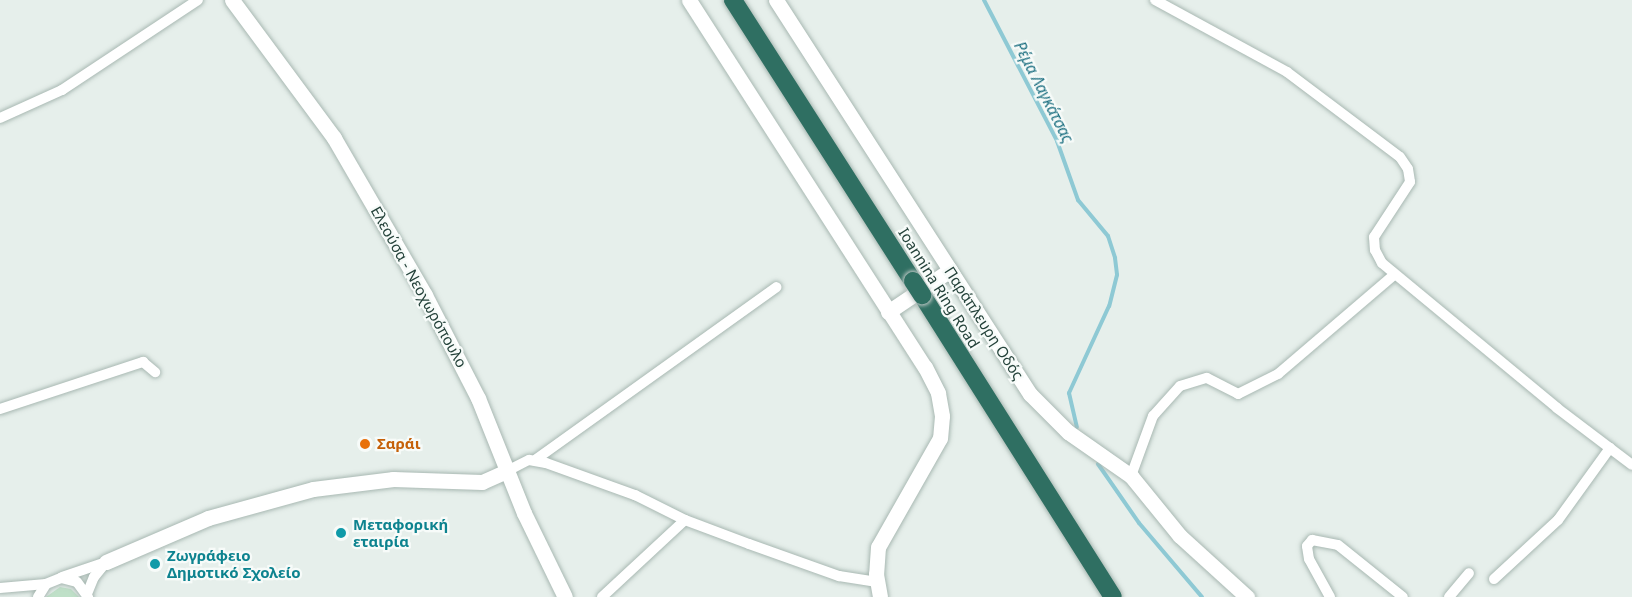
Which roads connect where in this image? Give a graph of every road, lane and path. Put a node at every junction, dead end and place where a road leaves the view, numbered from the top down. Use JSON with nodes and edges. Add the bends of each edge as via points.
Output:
{"nodes":[{"id":1,"x":198,"y":0,"type":"edge"},
{"id":2,"x":232,"y":0,"type":"edge"},
{"id":3,"x":690,"y":0,"type":"edge"},
{"id":4,"x":733,"y":0,"type":"edge"},
{"id":5,"x":776,"y":0,"type":"edge"},
{"id":6,"x":1155,"y":0,"type":"edge"},
{"id":7,"x":0,"y":118,"type":"edge"},
{"id":8,"x":950,"y":270,"type":"junction"},
{"id":9,"x":1394,"y":275,"type":"junction"},
{"id":10,"x":777,"y":287,"type":"dead end"},
{"id":11,"x":888,"y":312,"type":"junction"},
{"id":12,"x":155,"y":372,"type":"dead end"},
{"id":13,"x":0,"y":410,"type":"edge"},
{"id":14,"x":1610,"y":448,"type":"junction"},
{"id":15,"x":535,"y":460,"type":"junction"},
{"id":16,"x":1632,"y":465,"type":"edge"},
{"id":17,"x":507,"y":471,"type":"junction"},
{"id":18,"x":1131,"y":476,"type":"junction"},
{"id":19,"x":685,"y":520,"type":"junction"},
{"id":20,"x":106,"y":561,"type":"junction"},
{"id":21,"x":1469,"y":573,"type":"dead end"},
{"id":22,"x":61,"y":578,"type":"junction"},
{"id":23,"x":1494,"y":579,"type":"dead end"},
{"id":24,"x":46,"y":584,"type":"junction"},
{"id":25,"x":0,"y":589,"type":"edge"},
{"id":26,"x":878,"y":589,"type":"edge"},
{"id":27,"x":87,"y":596,"type":"edge"},
{"id":28,"x":12,"y":597,"type":"edge"},
{"id":29,"x":38,"y":597,"type":"edge"},
{"id":30,"x":565,"y":597,"type":"edge"},
{"id":31,"x":602,"y":597,"type":"edge"},
{"id":32,"x":1113,"y":597,"type":"edge"},
{"id":33,"x":1247,"y":597,"type":"edge"},
{"id":34,"x":1330,"y":597,"type":"edge"},
{"id":35,"x":1403,"y":597,"type":"edge"},
{"id":36,"x":1449,"y":597,"type":"edge"}],
"edges":[{"from":1,"to":7,"type":"street","via":[[62,90]]},
{"from":2,"to":17,"type":"street","name":"Ελεούσα - Νεοχωρόπουλο","via":[[312,105],[359,178],[468,376]]},
{"from":3,"to":11,"type":"street"},
{"from":4,"to":32,"type":"highway","name":"Ioannina Ring Road"},
{"from":5,"to":8,"type":"street","name":"Παράπλευρη Οδός"},
{"from":6,"to":9,"type":"street","via":[[1287,72],[1404,162],[1410,172],[1409,185],[1374,241],[1379,259]]},
{"from":8,"to":11,"type":"street"},
{"from":8,"to":18,"type":"street","name":"Παράπλευρη Οδός","via":[[1030,394],[1068,432]]},
{"from":9,"to":14,"type":"street"},
{"from":9,"to":18,"type":"street","via":[[1293,364],[1268,379],[1238,394],[1207,378],[1180,386],[1150,421]]},
{"from":10,"to":15,"type":"street"},
{"from":11,"to":26,"type":"street","via":[[931,379],[942,416],[936,448],[881,538]]},
{"from":12,"to":13,"type":"street","via":[[142,362]]},
{"from":14,"to":16,"type":"street"},
{"from":14,"to":23,"type":"street","via":[[1558,520]]},
{"from":15,"to":17,"type":"street"},
{"from":15,"to":19,"type":"street","via":[[635,495]]},
{"from":17,"to":20,"type":"street","via":[[482,482],[413,478],[312,489],[208,518]]},
{"from":17,"to":30,"type":"street","name":"Ελεούσα - Νεοχωρόπουλο"},
{"from":18,"to":33,"type":"street","name":"Παράπλευρη Οδός","via":[[1180,536]]},
{"from":19,"to":26,"type":"street"},
{"from":19,"to":31,"type":"street"},
{"from":20,"to":22,"type":"street"},
{"from":20,"to":27,"type":"street"},
{"from":21,"to":36,"type":"street"},
{"from":22,"to":24,"type":"street"},
{"from":22,"to":27,"type":"street","via":[[77,582]]},
{"from":24,"to":25,"type":"street"},
{"from":24,"to":29,"type":"street"},
{"from":25,"to":28,"type":"street"},
{"from":34,"to":35,"type":"street","via":[[1309,559],[1307,546],[1312,540],[1338,545]]}]}
